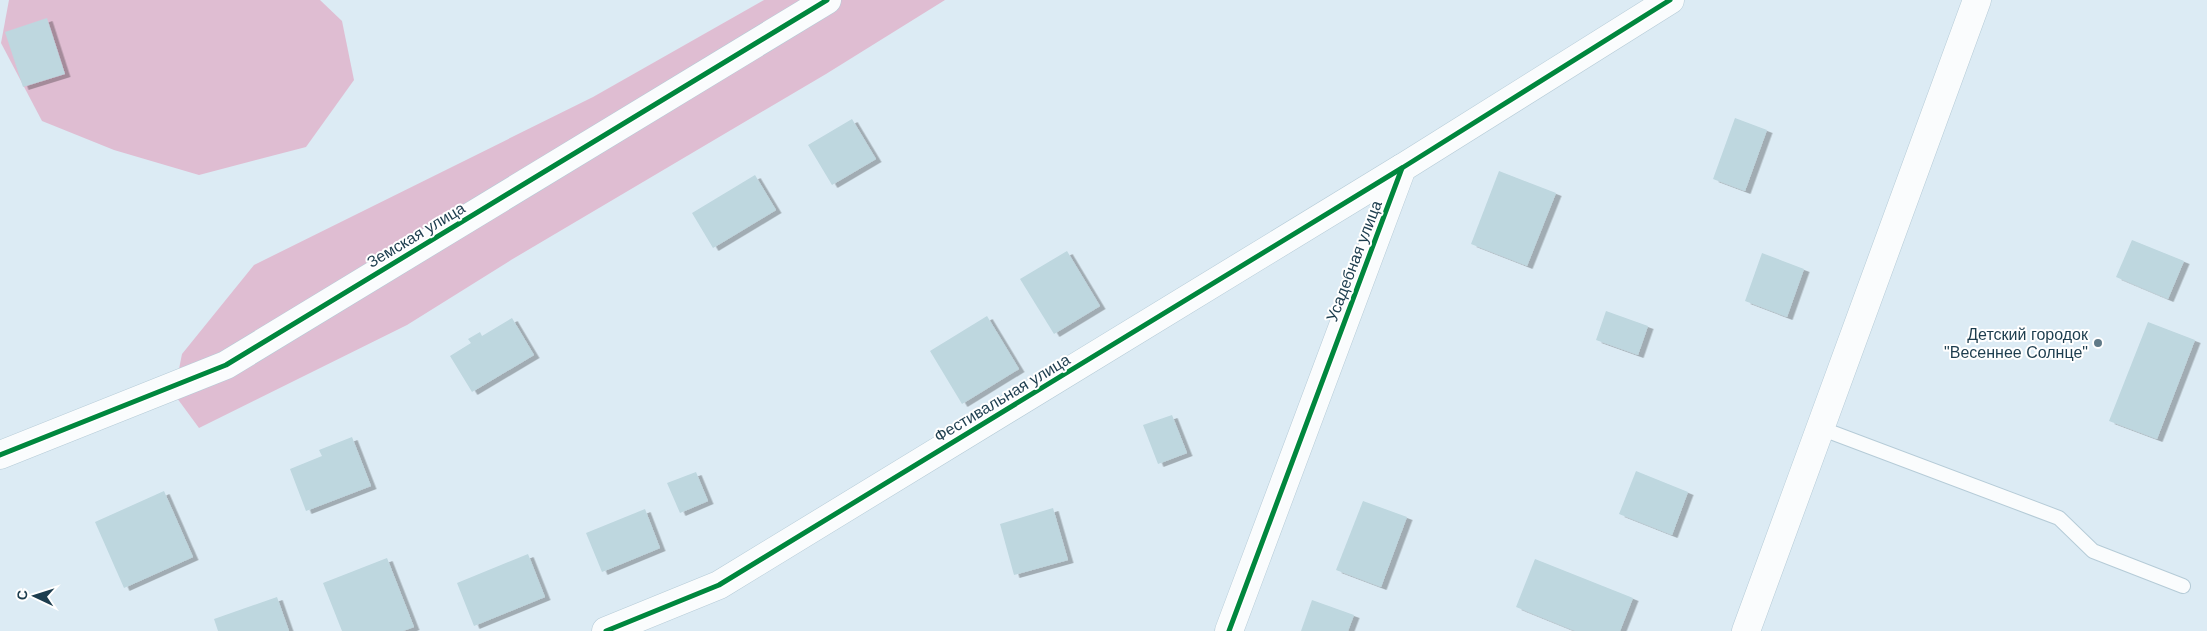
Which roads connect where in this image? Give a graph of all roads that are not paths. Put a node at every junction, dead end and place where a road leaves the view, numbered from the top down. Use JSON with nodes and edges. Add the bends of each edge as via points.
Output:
{"nodes":[{"id":1,"x":827,"y":0,"type":"edge"},
{"id":2,"x":1670,"y":0,"type":"edge"},
{"id":3,"x":1977,"y":0,"type":"edge"},
{"id":4,"x":1402,"y":168,"type":"junction"},
{"id":5,"x":1820,"y":428,"type":"junction"},
{"id":6,"x":0,"y":455,"type":"edge"},
{"id":7,"x":2183,"y":586,"type":"dead end"},
{"id":8,"x":606,"y":631,"type":"edge"},
{"id":9,"x":1229,"y":631,"type":"edge"},
{"id":10,"x":1746,"y":631,"type":"edge"}],
"edges":[{"from":1,"to":6,"type":"street","name":"Земская улица","via":[[226,365]]},
{"from":2,"to":4,"type":"street"},
{"from":3,"to":5,"type":"street"},
{"from":4,"to":8,"type":"street","name":"Фестивальная улица","via":[[719,585]]},
{"from":4,"to":9,"type":"street","name":"Усадебная улица"},
{"from":5,"to":7,"type":"lane","via":[[2059,518],[2093,552]]},
{"from":5,"to":10,"type":"street"}]}
